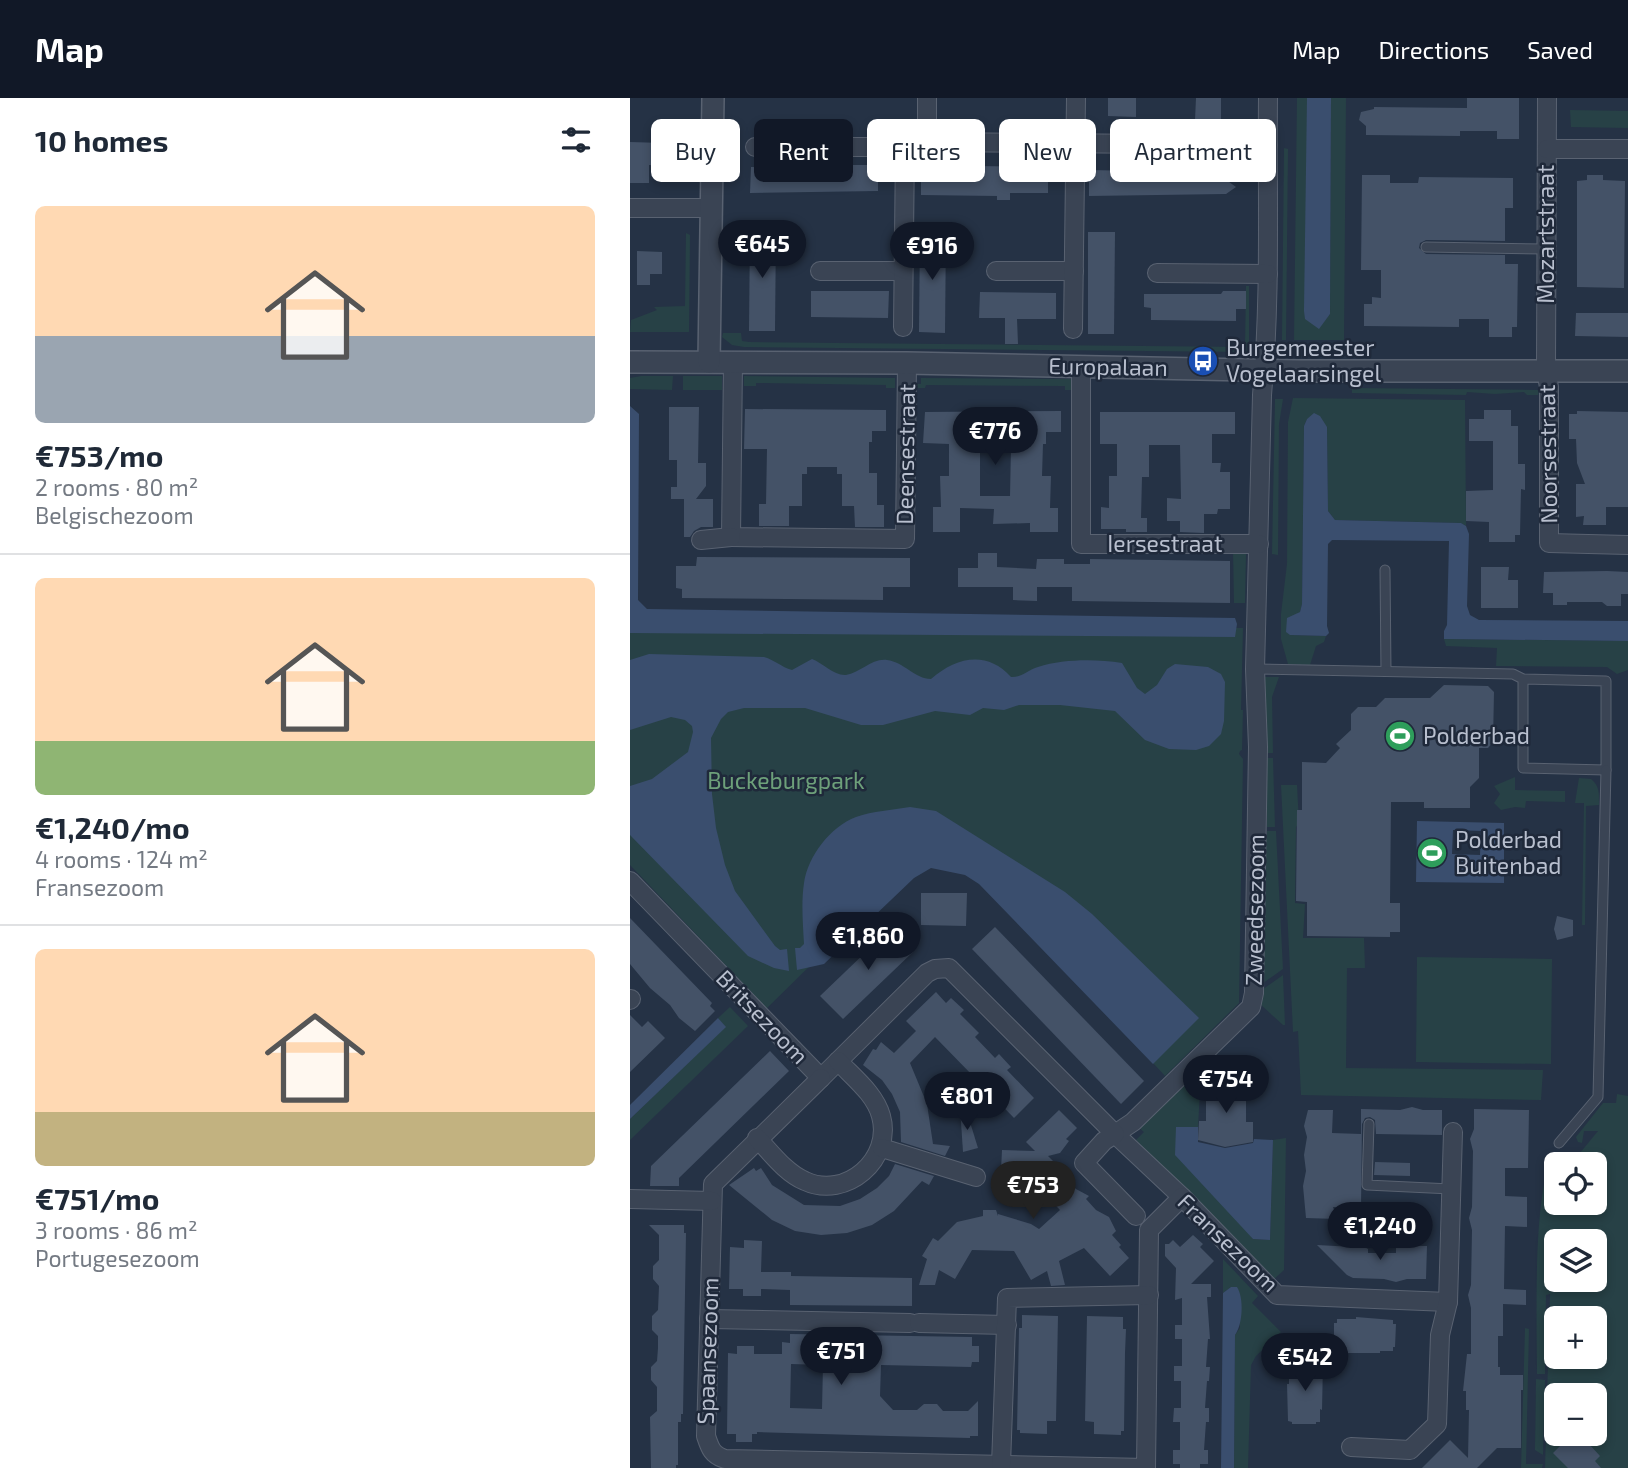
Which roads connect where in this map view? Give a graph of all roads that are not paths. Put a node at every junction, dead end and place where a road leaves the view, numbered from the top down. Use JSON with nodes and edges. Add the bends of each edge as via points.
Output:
{"nodes":[{"id":1,"x":713,"y":98,"type":"edge"},
{"id":2,"x":927,"y":98,"type":"edge"},
{"id":3,"x":1076,"y":98,"type":"edge"},
{"id":4,"x":1268,"y":98,"type":"edge"},
{"id":5,"x":1547,"y":98,"type":"edge"},
{"id":6,"x":927,"y":119,"type":"edge"},
{"id":7,"x":1076,"y":119,"type":"edge"},
{"id":8,"x":1268,"y":119,"type":"edge"},
{"id":9,"x":1547,"y":149,"type":"junction"},
{"id":10,"x":1628,"y":149,"type":"edge"},
{"id":11,"x":904,"y":182,"type":"edge"},
{"id":12,"x":1075,"y":182,"type":"edge"},
{"id":13,"x":1268,"y":182,"type":"edge"},
{"id":14,"x":630,"y":208,"type":"edge"},
{"id":15,"x":712,"y":208,"type":"junction"},
{"id":16,"x":1426,"y":247,"type":"dead end"},
{"id":17,"x":1546,"y":249,"type":"junction"},
{"id":18,"x":820,"y":271,"type":"dead end"},
{"id":19,"x":903,"y":271,"type":"junction"},
{"id":20,"x":996,"y":271,"type":"dead end"},
{"id":21,"x":1074,"y":271,"type":"junction"},
{"id":22,"x":1157,"y":273,"type":"dead end"},
{"id":23,"x":1268,"y":274,"type":"junction"},
{"id":24,"x":903,"y":327,"type":"dead end"},
{"id":25,"x":1073,"y":329,"type":"dead end"},
{"id":26,"x":630,"y":362,"type":"edge"},
{"id":27,"x":709,"y":362,"type":"junction"},
{"id":28,"x":733,"y":362,"type":"junction"},
{"id":29,"x":907,"y":363,"type":"junction"},
{"id":30,"x":1081,"y":366,"type":"junction"},
{"id":31,"x":1546,"y":370,"type":"junction"},
{"id":32,"x":1264,"y":371,"type":"junction"},
{"id":33,"x":1628,"y":371,"type":"edge"},
{"id":34,"x":731,"y":537,"type":"junction"},
{"id":35,"x":701,"y":540,"type":"dead end"},
{"id":36,"x":1259,"y":544,"type":"junction"},
{"id":37,"x":1628,"y":545,"type":"edge"},
{"id":38,"x":1385,"y":570,"type":"dead end"},
{"id":39,"x":1255,"y":669,"type":"junction"},
{"id":40,"x":1386,"y":671,"type":"junction"},
{"id":41,"x":1523,"y":679,"type":"junction"},
{"id":42,"x":1606,"y":770,"type":"junction"},
{"id":43,"x":630,"y":881,"type":"edge"},
{"id":44,"x":838,"y":1061,"type":"junction"},
{"id":45,"x":821,"y":1078,"type":"junction"},
{"id":46,"x":1368,"y":1124,"type":"dead end"},
{"id":47,"x":1452,"y":1132,"type":"dead end"},
{"id":48,"x":1115,"y":1134,"type":"junction"},
{"id":49,"x":758,"y":1138,"type":"junction"},
{"id":50,"x":1559,"y":1143,"type":"dead end"},
{"id":51,"x":882,"y":1148,"type":"junction"},
{"id":52,"x":976,"y":1177,"type":"dead end"},
{"id":53,"x":1451,"y":1189,"type":"junction"},
{"id":54,"x":1182,"y":1197,"type":"junction"},
{"id":55,"x":630,"y":1199,"type":"edge"},
{"id":56,"x":712,"y":1200,"type":"junction"},
{"id":57,"x":1136,"y":1216,"type":"dead end"},
{"id":58,"x":1149,"y":1295,"type":"junction"},
{"id":59,"x":1448,"y":1302,"type":"junction"},
{"id":60,"x":709,"y":1319,"type":"junction"},
{"id":61,"x":1007,"y":1325,"type":"junction"},
{"id":62,"x":1351,"y":1447,"type":"dead end"},
{"id":63,"x":1001,"y":1465,"type":"junction"}],
"edges":[{"from":1,"to":15,"type":"street"},
{"from":2,"to":6,"type":"street"},
{"from":3,"to":7,"type":"street"},
{"from":4,"to":8,"type":"street"},
{"from":5,"to":9,"type":"street","name":"Mozartstraat"},
{"from":9,"to":10,"type":"street"},
{"from":9,"to":17,"type":"street","name":"Mozartstraat"},
{"from":11,"to":19,"type":"street"},
{"from":12,"to":21,"type":"street"},
{"from":13,"to":23,"type":"street"},
{"from":14,"to":15,"type":"street"},
{"from":15,"to":27,"type":"street"},
{"from":16,"to":17,"type":"lane"},
{"from":17,"to":31,"type":"street","name":"Mozartstraat"},
{"from":18,"to":19,"type":"street"},
{"from":19,"to":24,"type":"street"},
{"from":20,"to":21,"type":"street"},
{"from":21,"to":25,"type":"street"},
{"from":22,"to":23,"type":"street"},
{"from":23,"to":32,"type":"street"},
{"from":26,"to":27,"type":"street","name":"Europalaan"},
{"from":27,"to":28,"type":"street","name":"Europalaan"},
{"from":28,"to":29,"type":"street","name":"Europalaan"},
{"from":28,"to":34,"type":"street"},
{"from":29,"to":30,"type":"street","name":"Europalaan"},
{"from":29,"to":34,"type":"street","name":"Deensestraat","via":[[905,539]]},
{"from":30,"to":32,"type":"street","name":"Europalaan"},
{"from":30,"to":36,"type":"street","name":"Iersestraat","via":[[1080,544]]},
{"from":31,"to":32,"type":"street","name":"Europalaan"},
{"from":31,"to":33,"type":"street","name":"Europalaan"},
{"from":31,"to":37,"type":"street","name":"Noorsestraat","via":[[1549,543]]},
{"from":32,"to":36,"type":"street"},
{"from":34,"to":35,"type":"street","name":"Deensestraat"},
{"from":36,"to":39,"type":"street"},
{"from":38,"to":40,"type":"lane"},
{"from":39,"to":40,"type":"lane"},
{"from":39,"to":48,"type":"street","name":"Zweedsezoom","via":[[1258,747],[1251,1007],[1133,1122]]},
{"from":40,"to":41,"type":"lane","via":[[1513,674]]},
{"from":41,"to":42,"type":"lane","via":[[1523,768]]},
{"from":41,"to":42,"type":"lane","via":[[1606,681]]},
{"from":42,"to":50,"type":"lane","via":[[1598,1097]]},
{"from":43,"to":45,"type":"street","name":"Britsezoom"},
{"from":44,"to":45,"type":"street","name":"Britsezoom"},
{"from":44,"to":48,"type":"street","name":"Britsezoom","via":[[927,973],[949,968]]},
{"from":44,"to":51,"type":"street","via":[[874,1100],[884,1131]]},
{"from":45,"to":49,"type":"street","name":"Spaansezoom"},
{"from":46,"to":53,"type":"lane","via":[[1367,1185]]},
{"from":47,"to":53,"type":"street"},
{"from":48,"to":54,"type":"street","name":"Fransezoom"},
{"from":48,"to":57,"type":"street","via":[[1084,1163]]},
{"from":49,"to":51,"type":"street","via":[[788,1171],[817,1186],[839,1186],[855,1179]]},
{"from":49,"to":56,"type":"street","name":"Spaansezoom","via":[[713,1184]]},
{"from":51,"to":52,"type":"street"},
{"from":53,"to":59,"type":"street"},
{"from":54,"to":58,"type":"street","name":"Spaansezoom","via":[[1149,1230]]},
{"from":54,"to":59,"type":"street","name":"Fransezoom","via":[[1277,1295]]},
{"from":55,"to":56,"type":"street"},
{"from":56,"to":60,"type":"street","name":"Spaansezoom"},
{"from":58,"to":61,"type":"street","via":[[1007,1297]]},
{"from":58,"to":63,"type":"street","name":"Spaansezoom","via":[[1146,1468]]},
{"from":59,"to":62,"type":"street","via":[[1440,1335],[1437,1424],[1410,1450]]},
{"from":60,"to":61,"type":"street"},
{"from":60,"to":63,"type":"street","name":"Spaansezoom","via":[[706,1436],[716,1456]]},
{"from":61,"to":63,"type":"street"}]}
